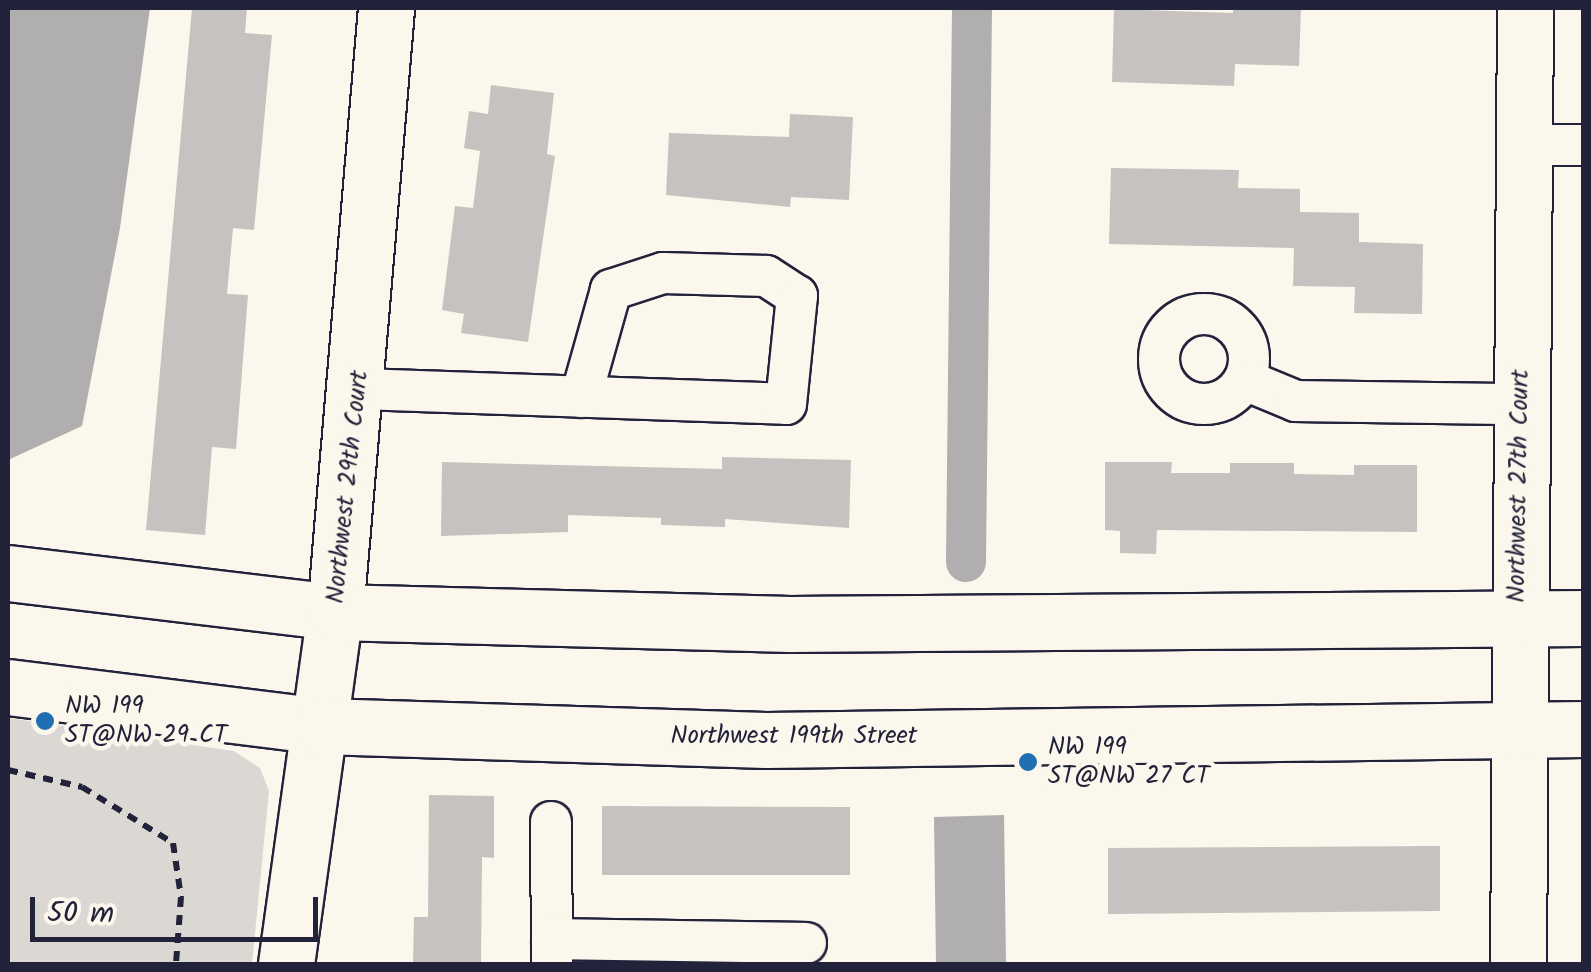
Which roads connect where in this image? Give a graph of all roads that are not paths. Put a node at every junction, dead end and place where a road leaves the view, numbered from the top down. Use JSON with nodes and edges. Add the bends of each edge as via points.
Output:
{"nodes":[{"id":1,"x":386,"y":8,"type":"edge"},
{"id":2,"x":1525,"y":8,"type":"edge"},
{"id":3,"x":1523,"y":144,"type":"junction"},
{"id":4,"x":1584,"y":145,"type":"edge"},
{"id":5,"x":1245,"y":380,"type":"dead end"},
{"id":6,"x":359,"y":389,"type":"junction"},
{"id":7,"x":581,"y":397,"type":"junction"},
{"id":8,"x":1520,"y":404,"type":"junction"},
{"id":9,"x":8,"y":573,"type":"edge"},
{"id":10,"x":336,"y":612,"type":"junction"},
{"id":11,"x":1518,"y":617,"type":"junction"},
{"id":12,"x":1584,"y":618,"type":"edge"},
{"id":13,"x":8,"y":687,"type":"edge"},
{"id":14,"x":322,"y":726,"type":"junction"},
{"id":15,"x":1584,"y":728,"type":"edge"},
{"id":16,"x":1516,"y":731,"type":"junction"},
{"id":17,"x":552,"y":822,"type":"dead end"},
{"id":18,"x":806,"y":943,"type":"dead end"},
{"id":19,"x":552,"y":952,"type":"edge"},
{"id":20,"x":696,"y":953,"type":"edge"},
{"id":21,"x":286,"y":964,"type":"edge"},
{"id":22,"x":1518,"y":964,"type":"edge"}],
"edges":[{"from":1,"to":6,"type":"main road","name":"Northwest 29th Court"},
{"from":2,"to":3,"type":"main road","name":"Northwest 27th Court"},
{"from":3,"to":4,"type":"street"},
{"from":3,"to":8,"type":"main road","name":"Northwest 27th Court"},
{"from":5,"to":8,"type":"street","via":[[1296,402]]},
{"from":6,"to":7,"type":"street"},
{"from":6,"to":10,"type":"main road","name":"Northwest 29th Court"},
{"from":7,"to":7,"type":"street","via":[[786,404],[797,296],[766,276],[663,273],[612,290]]},
{"from":8,"to":11,"type":"main road","name":"Northwest 27th Court"},
{"from":9,"to":10,"type":"main road"},
{"from":10,"to":11,"type":"main road","via":[[790,624]]},
{"from":10,"to":14,"type":"main road","name":"Northwest 29th Court"},
{"from":11,"to":12,"type":"main road"},
{"from":11,"to":16,"type":"main road","name":"Northwest 27th Court"},
{"from":13,"to":14,"type":"main road","name":"Northwest 199th Street"},
{"from":14,"to":16,"type":"main road","name":"Northwest 199th Street","via":[[766,740]]},
{"from":14,"to":21,"type":"main road","name":"Northwest 29th Court"},
{"from":15,"to":16,"type":"main road","name":"Northwest 199th Street"},
{"from":16,"to":22,"type":"main road","name":"Northwest 27th Court"},
{"from":17,"to":19,"type":"street"},
{"from":18,"to":20,"type":"street"},
{"from":19,"to":20,"type":"street"}]}
